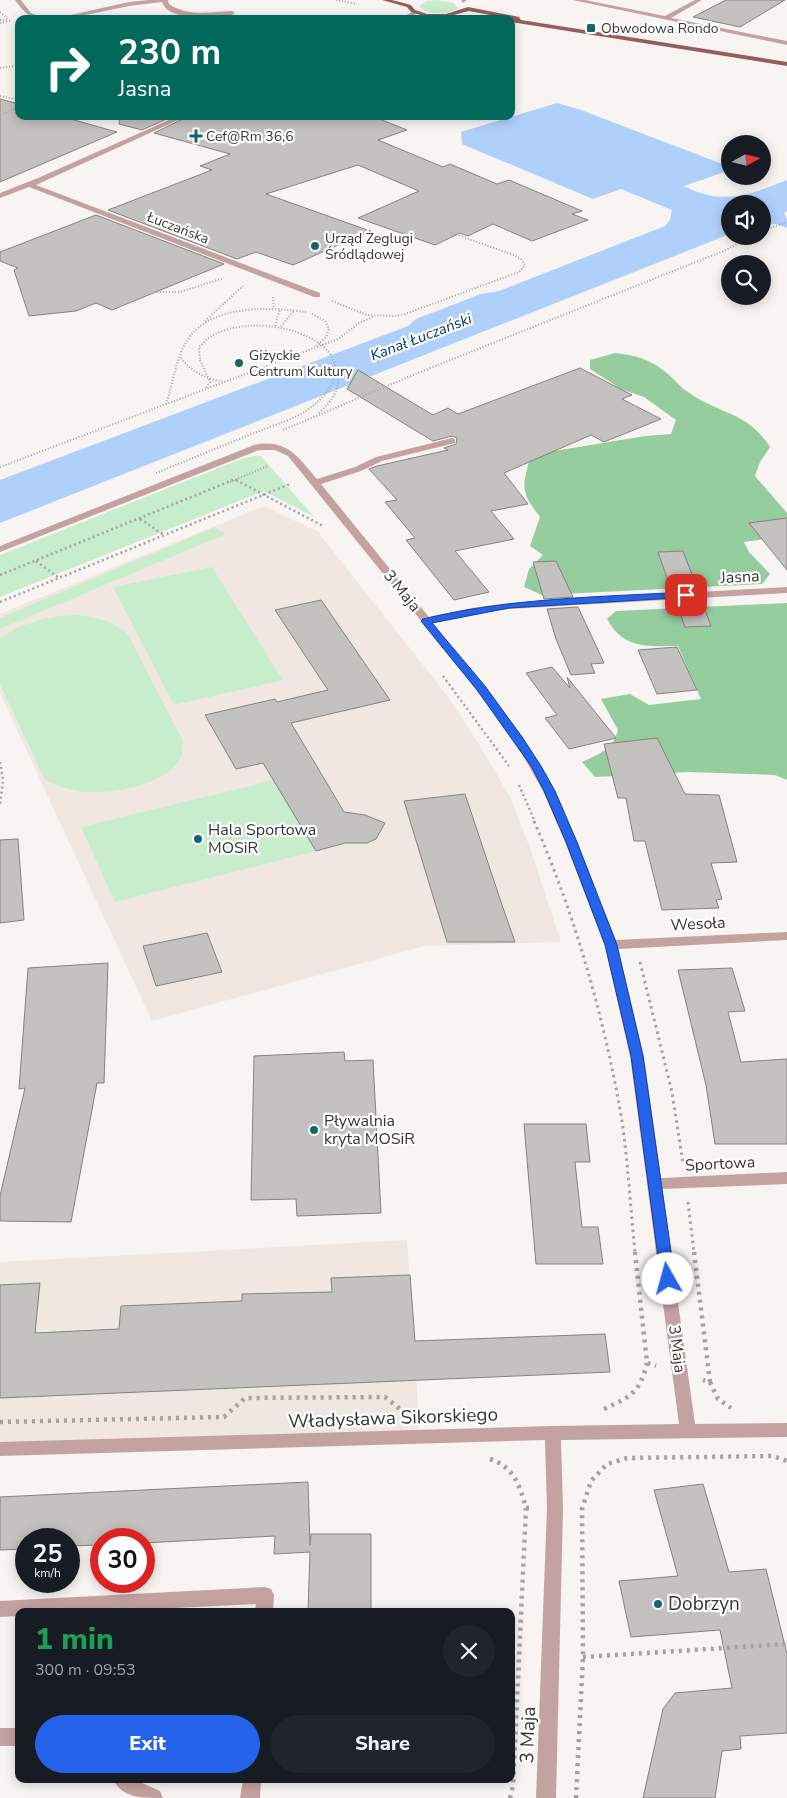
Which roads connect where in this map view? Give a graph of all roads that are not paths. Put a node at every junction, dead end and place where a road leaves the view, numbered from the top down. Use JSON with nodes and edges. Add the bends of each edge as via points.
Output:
{"nodes":[{"id":1,"x":18,"y":0,"type":"edge"},
{"id":2,"x":165,"y":0,"type":"edge"},
{"id":3,"x":385,"y":0,"type":"edge"},
{"id":4,"x":462,"y":0,"type":"edge"},
{"id":5,"x":576,"y":0,"type":"edge"},
{"id":6,"x":699,"y":0,"type":"edge"},
{"id":7,"x":592,"y":1,"type":"edge"},
{"id":8,"x":468,"y":9,"type":"junction"},
{"id":9,"x":416,"y":12,"type":"junction"},
{"id":10,"x":232,"y":13,"type":"dead end"},
{"id":11,"x":458,"y":14,"type":"junction"},
{"id":12,"x":32,"y":15,"type":"edge"},
{"id":13,"x":69,"y":15,"type":"edge"},
{"id":14,"x":410,"y":15,"type":"edge"},
{"id":15,"x":431,"y":15,"type":"edge"},
{"id":16,"x":447,"y":15,"type":"edge"},
{"id":17,"x":467,"y":15,"type":"edge"},
{"id":18,"x":497,"y":15,"type":"edge"},
{"id":19,"x":666,"y":18,"type":"junction"},
{"id":20,"x":515,"y":19,"type":"edge"},
{"id":21,"x":515,"y":20,"type":"edge"},
{"id":22,"x":531,"y":22,"type":"junction"},
{"id":23,"x":787,"y":43,"type":"edge"},
{"id":24,"x":787,"y":64,"type":"edge"},
{"id":25,"x":172,"y":120,"type":"edge"},
{"id":26,"x":30,"y":185,"type":"junction"},
{"id":27,"x":0,"y":196,"type":"edge"},
{"id":28,"x":317,"y":295,"type":"road end"},
{"id":29,"x":452,"y":441,"type":"dead end"},
{"id":30,"x":315,"y":483,"type":"junction"},
{"id":31,"x":0,"y":549,"type":"edge"},
{"id":32,"x":787,"y":590,"type":"edge"},
{"id":33,"x":426,"y":621,"type":"junction"},
{"id":34,"x":787,"y":936,"type":"edge"},
{"id":35,"x":611,"y":945,"type":"junction"},
{"id":36,"x":787,"y":1178,"type":"edge"},
{"id":37,"x":656,"y":1184,"type":"junction"},
{"id":38,"x":787,"y":1430,"type":"edge"},
{"id":39,"x":688,"y":1432,"type":"junction"},
{"id":40,"x":553,"y":1433,"type":"junction"},
{"id":41,"x":0,"y":1449,"type":"edge"},
{"id":42,"x":15,"y":1608,"type":"edge"},
{"id":43,"x":19,"y":1608,"type":"edge"},
{"id":44,"x":264,"y":1608,"type":"edge"},
{"id":45,"x":0,"y":1609,"type":"edge"},
{"id":46,"x":0,"y":1736,"type":"edge"},
{"id":47,"x":15,"y":1737,"type":"edge"},
{"id":48,"x":124,"y":1783,"type":"edge"},
{"id":49,"x":252,"y":1783,"type":"edge"},
{"id":50,"x":153,"y":1798,"type":"edge"},
{"id":51,"x":250,"y":1798,"type":"edge"},
{"id":52,"x":546,"y":1798,"type":"edge"}],
"edges":[{"from":1,"to":12,"type":"street"},
{"from":2,"to":10,"type":"street","via":[[166,5],[182,13]]},
{"from":2,"to":13,"type":"street"},
{"from":3,"to":9,"type":"main road","via":[[411,4],[410,9]]},
{"from":4,"to":8,"type":"main road"},
{"from":5,"to":7,"type":"street"},
{"from":6,"to":19,"type":"street"},
{"from":7,"to":19,"type":"street"},
{"from":8,"to":11,"type":"main road"},
{"from":8,"to":18,"type":"main road"},
{"from":9,"to":14,"type":"street"},
{"from":9,"to":15,"type":"main road"},
{"from":11,"to":16,"type":"main road"},
{"from":11,"to":17,"type":"main road"},
{"from":19,"to":23,"type":"street"},
{"from":20,"to":22,"type":"main road"},
{"from":21,"to":22,"type":"main road"},
{"from":22,"to":24,"type":"main road"},
{"from":25,"to":26,"type":"street"},
{"from":26,"to":27,"type":"street"},
{"from":26,"to":28,"type":"street","name":"Łuczańska"},
{"from":29,"to":30,"type":"street","via":[[380,459]]},
{"from":30,"to":31,"type":"street","name":"3 Maja","via":[[282,448],[257,447]]},
{"from":30,"to":33,"type":"street","name":"3 Maja"},
{"from":32,"to":33,"type":"street","name":"Jasna","via":[[509,606]]},
{"from":33,"to":35,"type":"street","name":"3 Maja","via":[[481,688],[536,766],[571,842]]},
{"from":34,"to":35,"type":"street","name":"Wesoła"},
{"from":35,"to":37,"type":"street","name":"3 Maja","via":[[637,1056]]},
{"from":36,"to":37,"type":"street","name":"Sportowa"},
{"from":37,"to":39,"type":"street","name":"3 Maja"},
{"from":38,"to":39,"type":"street","name":"Władysława Sikorskiego"},
{"from":39,"to":40,"type":"street","name":"Władysława Sikorskiego"},
{"from":40,"to":41,"type":"street","name":"Władysława Sikorskiego"},
{"from":40,"to":52,"type":"street","name":"3 Maja","via":[[555,1508]]},
{"from":42,"to":45,"type":"street"},
{"from":43,"to":44,"type":"street","via":[[265,1595]]},
{"from":46,"to":47,"type":"street"},
{"from":48,"to":50,"type":"street"},
{"from":49,"to":51,"type":"street"}]}
